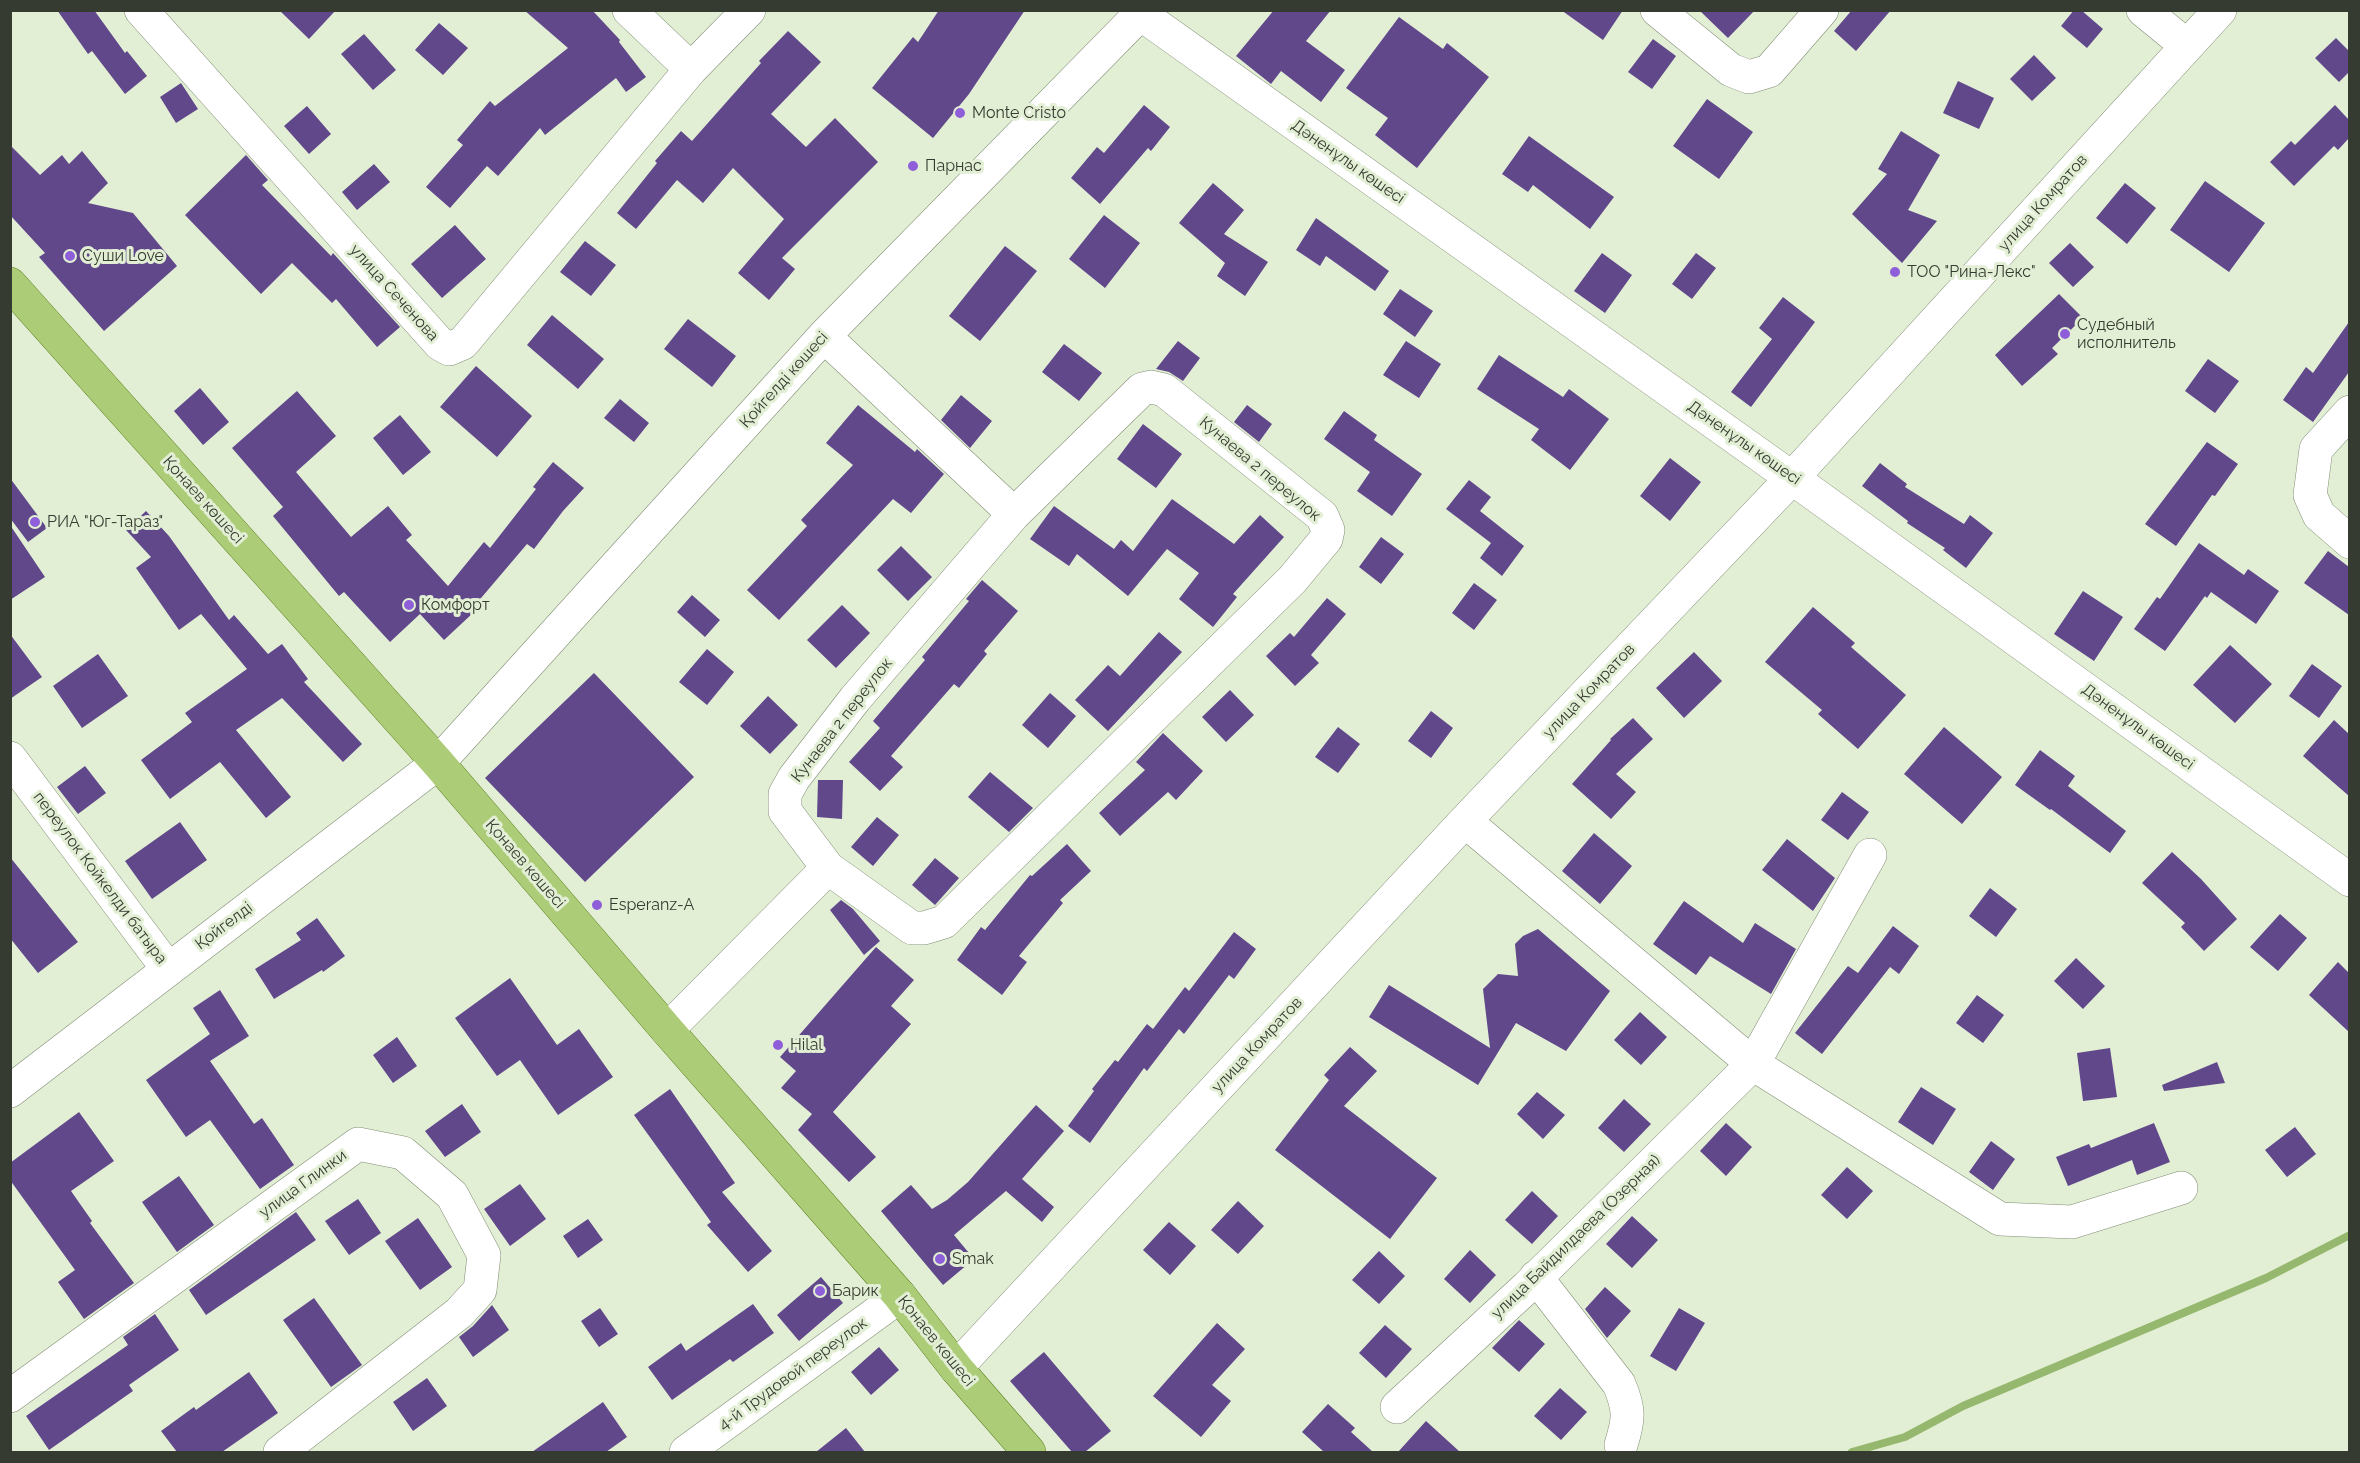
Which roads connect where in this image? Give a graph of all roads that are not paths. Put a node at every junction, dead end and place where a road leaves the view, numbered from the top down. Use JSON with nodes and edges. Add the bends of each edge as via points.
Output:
{"nodes":[{"id":1,"x":141,"y":10,"type":"edge"},
{"id":2,"x":629,"y":10,"type":"edge"},
{"id":3,"x":749,"y":10,"type":"edge"},
{"id":4,"x":1657,"y":10,"type":"edge"},
{"id":5,"x":1822,"y":10,"type":"edge"},
{"id":6,"x":2143,"y":10,"type":"edge"},
{"id":7,"x":2220,"y":10,"type":"edge"},
{"id":8,"x":1140,"y":12,"type":"edge"},
{"id":9,"x":2187,"y":46,"type":"junction"},
{"id":10,"x":691,"y":69,"type":"junction"},
{"id":11,"x":10,"y":284,"type":"edge"},
{"id":12,"x":824,"y":336,"type":"junction"},
{"id":13,"x":2349,"y":412,"type":"edge"},
{"id":14,"x":1792,"y":478,"type":"junction"},
{"id":15,"x":1014,"y":514,"type":"junction"},
{"id":16,"x":2349,"y":542,"type":"edge"},
{"id":17,"x":10,"y":759,"type":"edge"},
{"id":18,"x":438,"y":763,"type":"junction"},
{"id":19,"x":1465,"y":821,"type":"junction"},
{"id":20,"x":1870,"y":855,"type":"dead end"},
{"id":21,"x":828,"y":868,"type":"junction"},
{"id":22,"x":2349,"y":880,"type":"edge"},
{"id":23,"x":168,"y":969,"type":"junction"},
{"id":24,"x":667,"y":1030,"type":"junction"},
{"id":25,"x":1753,"y":1064,"type":"junction"},
{"id":26,"x":10,"y":1091,"type":"edge"},
{"id":27,"x":2181,"y":1188,"type":"dead end"},
{"id":28,"x":1536,"y":1277,"type":"junction"},
{"id":29,"x":900,"y":1296,"type":"junction"},
{"id":30,"x":956,"y":1368,"type":"junction"},
{"id":31,"x":10,"y":1396,"type":"edge"},
{"id":32,"x":1397,"y":1407,"type":"dead end"},
{"id":33,"x":1621,"y":1446,"type":"dead end"},
{"id":34,"x":1019,"y":1449,"type":"edge"},
{"id":35,"x":280,"y":1452,"type":"edge"},
{"id":36,"x":686,"y":1452,"type":"edge"}],
"edges":[{"from":1,"to":10,"type":"street","name":"улица Сеченова","via":[[440,344],[449,349],[463,343]]},
{"from":2,"to":10,"type":"street"},
{"from":3,"to":10,"type":"street","name":"улица Сеченова"},
{"from":4,"to":5,"type":"street","via":[[1731,70],[1749,76],[1769,71]]},
{"from":6,"to":9,"type":"street"},
{"from":7,"to":9,"type":"street","name":"улица Комратов"},
{"from":8,"to":12,"type":"street","name":"Қойгелді көшесі"},
{"from":8,"to":14,"type":"street","name":"Дәненұлы көшесі"},
{"from":9,"to":14,"type":"street","name":"улица Комратов"},
{"from":11,"to":18,"type":"main road","name":"Қонаев көшесі"},
{"from":12,"to":15,"type":"street"},
{"from":12,"to":18,"type":"street","name":"Қойгелді көшесі"},
{"from":13,"to":16,"type":"street","via":[[2316,449],[2310,495],[2319,515]]},
{"from":14,"to":19,"type":"street","name":"улица Комратов"},
{"from":14,"to":22,"type":"street","name":"Дәненұлы көшесі"},
{"from":15,"to":21,"type":"street","name":"Кунаева 2 переулок","via":[[855,699],[785,794],[785,811]]},
{"from":15,"to":21,"type":"street","name":"Кунаева 2 переулок","via":[[1142,389],[1151,387],[1164,390],[1322,516],[1328,530],[1293,580],[944,922],[912,928]]},
{"from":17,"to":23,"type":"street","name":"переулок Койкелди батыра"},
{"from":18,"to":23,"type":"street","name":"Қойгелді"},
{"from":18,"to":24,"type":"main road","name":"Қонаев көшесі"},
{"from":19,"to":25,"type":"street"},
{"from":19,"to":30,"type":"street","name":"улица Комратов"},
{"from":20,"to":25,"type":"street","name":"улица Байдилдаева (Озерная)"},
{"from":21,"to":24,"type":"street"},
{"from":23,"to":26,"type":"street","name":"Қойгелді"},
{"from":24,"to":29,"type":"main road","name":"Қонаев көшесі"},
{"from":25,"to":27,"type":"street","via":[[2000,1220],[2072,1222]]},
{"from":25,"to":28,"type":"street","name":"улица Байдилдаева (Озерная)"},
{"from":28,"to":32,"type":"street","name":"улица Байдилдаева (Озерная)"},
{"from":28,"to":33,"type":"street","via":[[1619,1384],[1628,1404],[1629,1422]]},
{"from":29,"to":30,"type":"main road","name":"Қонаев көшесі"},
{"from":29,"to":36,"type":"street","name":"4-й Трудовой переулок"},
{"from":30,"to":34,"type":"main road","name":"Қонаев көшесі"},
{"from":31,"to":35,"type":"street","name":"улица Глинки","via":[[358,1144],[403,1153],[452,1195],[484,1255],[480,1290],[459,1313]]}]}
